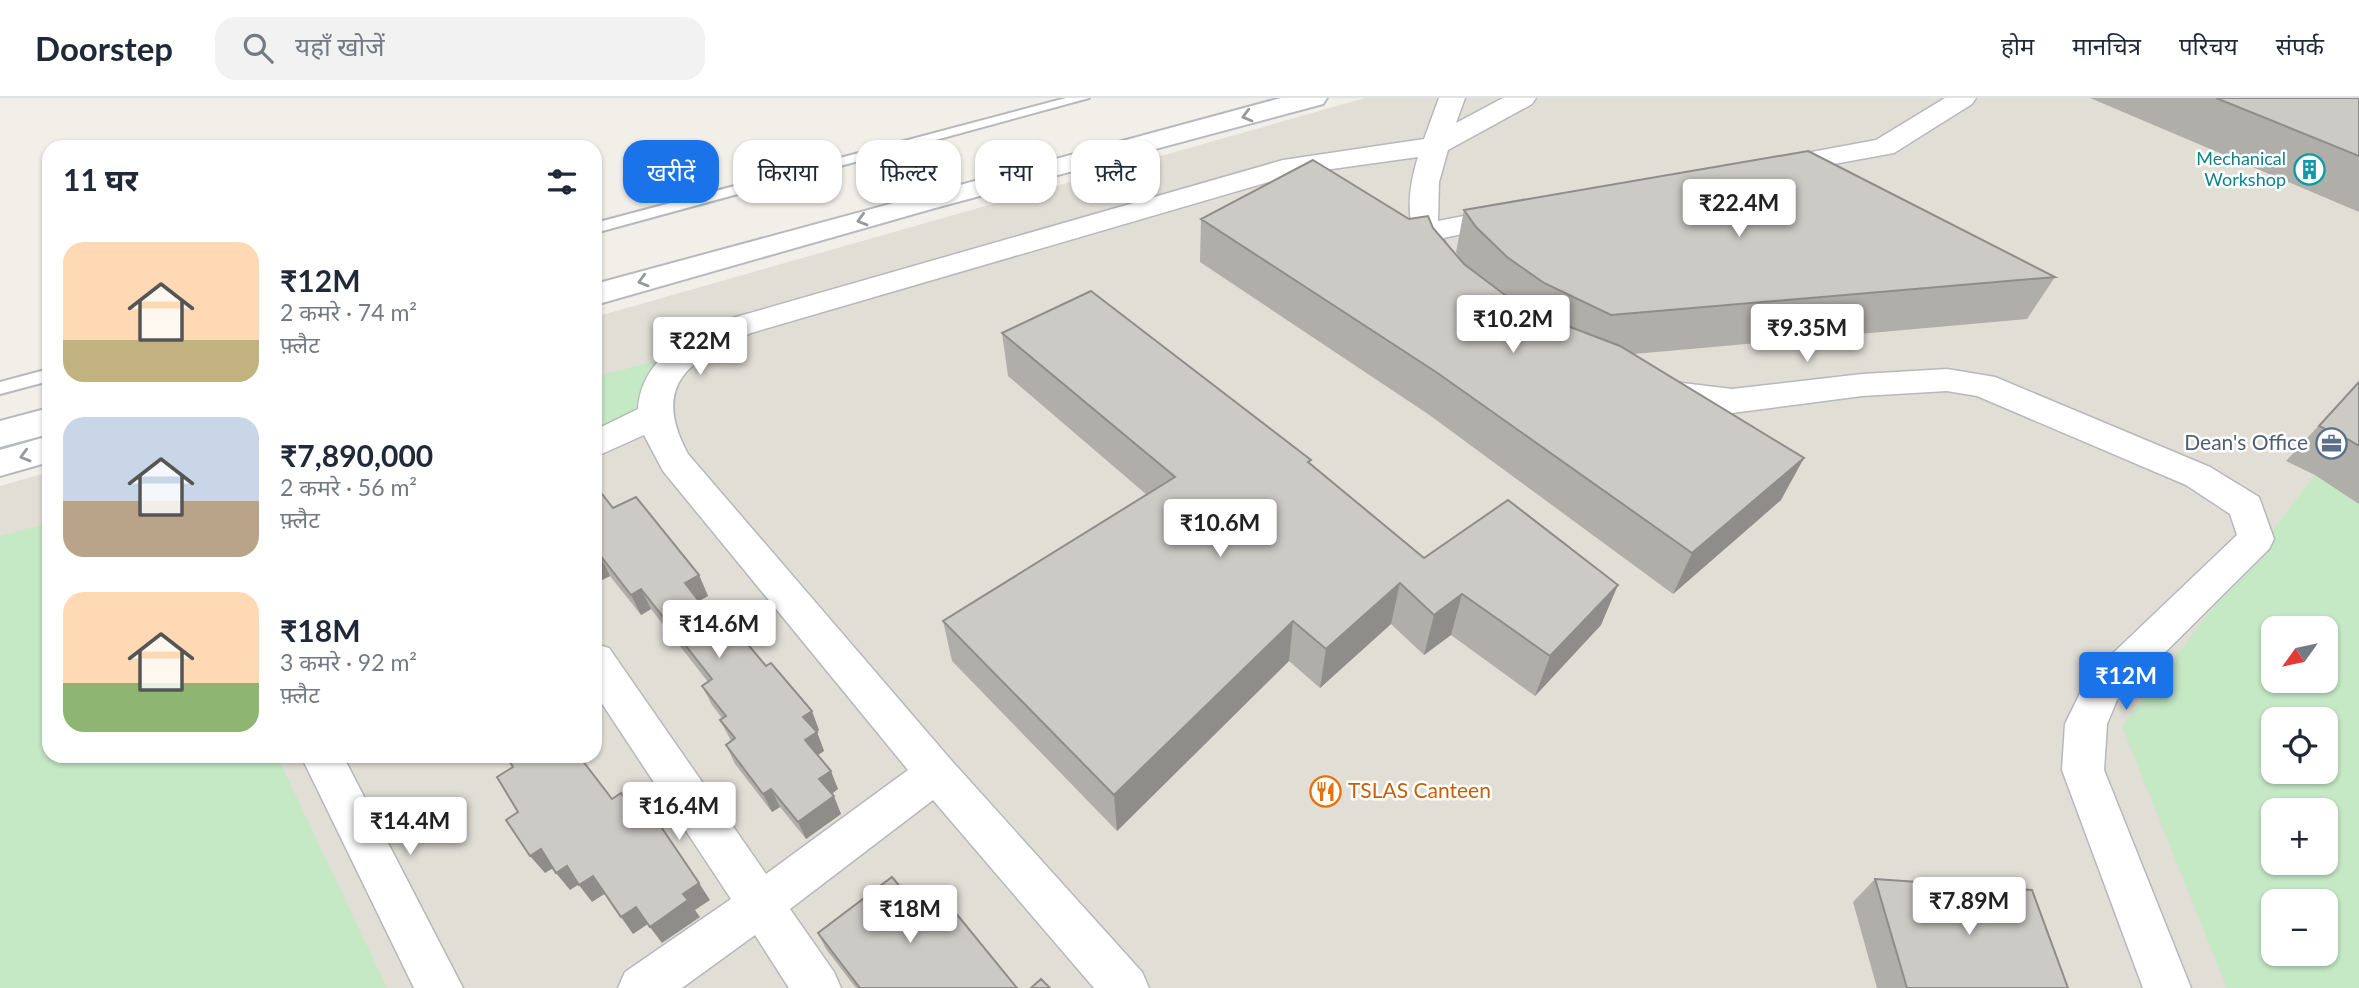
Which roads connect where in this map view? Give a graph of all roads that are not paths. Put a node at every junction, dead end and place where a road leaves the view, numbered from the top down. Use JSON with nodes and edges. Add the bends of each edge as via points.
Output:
{"nodes":[{"id":1,"x":1082,"y":98,"type":"edge"},
{"id":2,"x":1218,"y":98,"type":"edge"},
{"id":3,"x":1313,"y":98,"type":"edge"},
{"id":4,"x":1452,"y":98,"type":"edge"},
{"id":5,"x":1522,"y":98,"type":"edge"},
{"id":6,"x":1963,"y":98,"type":"edge"},
{"id":7,"x":1435,"y":146,"type":"junction"},
{"id":8,"x":1749,"y":172,"type":"edge"},
{"id":9,"x":1533,"y":212,"type":"edge"},
{"id":10,"x":602,"y":226,"type":"edge"},
{"id":11,"x":1425,"y":232,"type":"junction"},
{"id":12,"x":602,"y":268,"type":"edge"},
{"id":13,"x":1459,"y":287,"type":"edge"},
{"id":14,"x":602,"y":293,"type":"edge"},
{"id":15,"x":42,"y":377,"type":"edge"},
{"id":16,"x":1626,"y":383,"type":"edge"},
{"id":17,"x":0,"y":388,"type":"edge"},
{"id":18,"x":655,"y":415,"type":"junction"},
{"id":19,"x":42,"y":423,"type":"edge"},
{"id":20,"x":0,"y":434,"type":"edge"},
{"id":21,"x":602,"y":442,"type":"edge"},
{"id":22,"x":42,"y":451,"type":"edge"},
{"id":23,"x":0,"y":463,"type":"edge"},
{"id":24,"x":602,"y":670,"type":"edge"},
{"id":25,"x":326,"y":763,"type":"edge"},
{"id":26,"x":936,"y":773,"type":"junction"},
{"id":27,"x":760,"y":905,"type":"junction"},
{"id":28,"x":439,"y":988,"type":"edge"},
{"id":29,"x":642,"y":988,"type":"edge"},
{"id":30,"x":817,"y":988,"type":"edge"},
{"id":31,"x":1125,"y":988,"type":"edge"},
{"id":32,"x":2167,"y":988,"type":"edge"}],
"edges":[{"from":1,"to":10,"type":"lane"},
{"from":2,"to":12,"type":"street"},
{"from":3,"to":14,"type":"street","one_way":true},
{"from":4,"to":7,"type":"street"},
{"from":5,"to":7,"type":"street"},
{"from":6,"to":8,"type":"street","via":[[1884,147]]},
{"from":7,"to":11,"type":"street","via":[[1424,192]]},
{"from":7,"to":18,"type":"street","via":[[1293,166],[740,326],[683,354],[661,377],[654,396]]},
{"from":9,"to":11,"type":"street"},
{"from":11,"to":13,"type":"street"},
{"from":15,"to":17,"type":"lane"},
{"from":16,"to":32,"type":"street","via":[[1732,401],[1862,385],[1947,380],[1983,385],[2198,476],[2246,506],[2256,539],[2102,689],[2086,724],[2083,770]]},
{"from":18,"to":21,"type":"street"},
{"from":18,"to":26,"type":"street","via":[[659,437],[675,462]]},
{"from":19,"to":20,"type":"street"},
{"from":22,"to":23,"type":"street","one_way":true},
{"from":24,"to":27,"type":"street"},
{"from":25,"to":28,"type":"street"},
{"from":26,"to":27,"type":"street"},
{"from":26,"to":31,"type":"street"},
{"from":27,"to":29,"type":"street"},
{"from":27,"to":30,"type":"street"}]}
